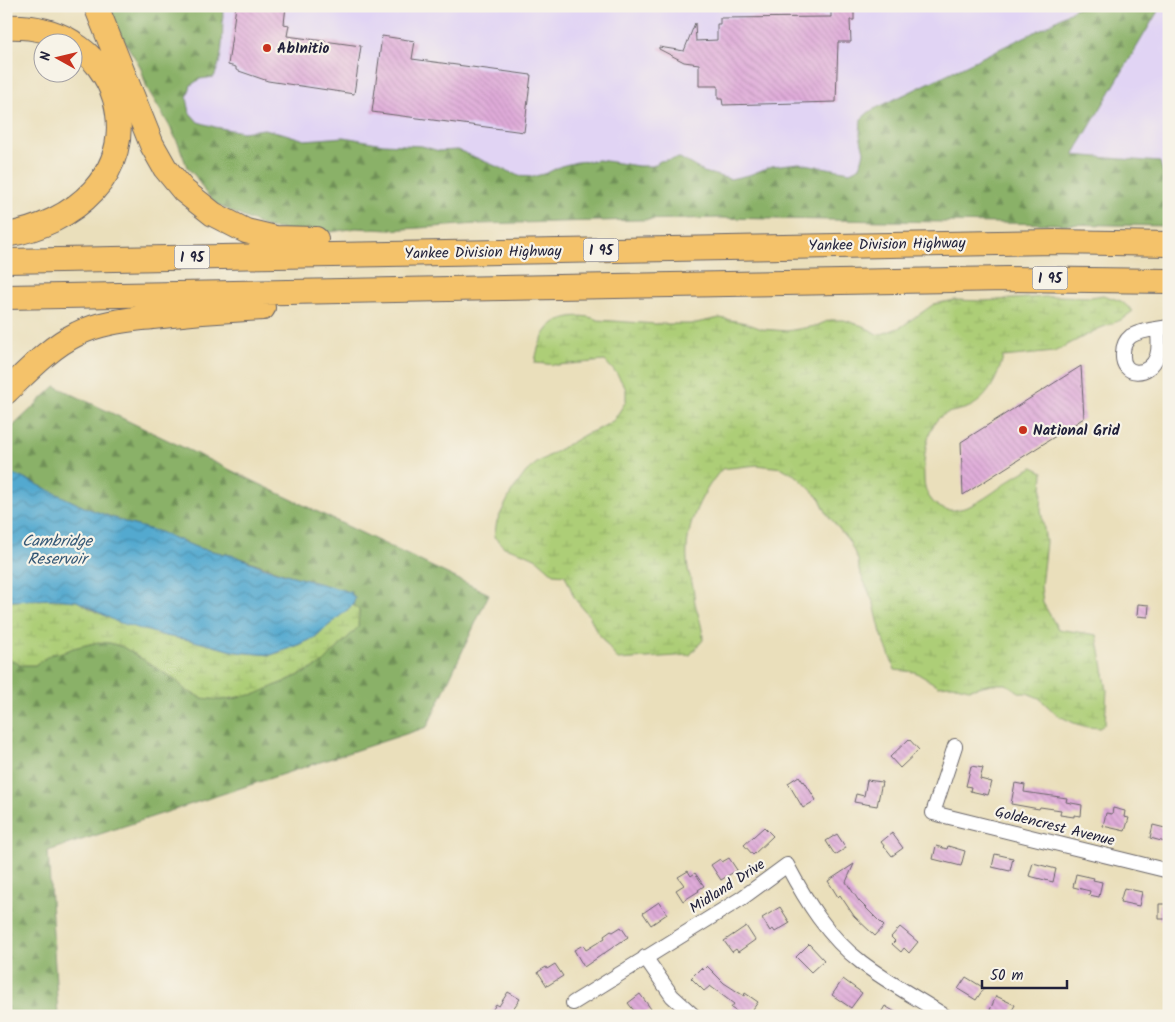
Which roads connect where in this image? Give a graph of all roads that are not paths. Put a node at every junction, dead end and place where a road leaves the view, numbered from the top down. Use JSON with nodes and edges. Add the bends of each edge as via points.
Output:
{"nodes":[{"id":1,"x":96,"y":6,"type":"edge"},
{"id":2,"x":6,"y":27,"type":"edge"},
{"id":3,"x":48,"y":32,"type":"edge"},
{"id":4,"x":82,"y":49,"type":"edge"},
{"id":5,"x":6,"y":235,"type":"edge"},
{"id":6,"x":1169,"y":244,"type":"edge"},
{"id":7,"x":379,"y":254,"type":"junction"},
{"id":8,"x":6,"y":261,"type":"edge"},
{"id":9,"x":1169,"y":281,"type":"edge"},
{"id":10,"x":335,"y":291,"type":"junction"},
{"id":11,"x":6,"y":297,"type":"edge"},
{"id":12,"x":6,"y":392,"type":"edge"},
{"id":13,"x":955,"y":746,"type":"dead end"},
{"id":14,"x":1169,"y":871,"type":"edge"},
{"id":15,"x":645,"y":957,"type":"junction"},
{"id":16,"x":573,"y":1003,"type":"dead end"},
{"id":17,"x":694,"y":1016,"type":"edge"},
{"id":18,"x":945,"y":1016,"type":"edge"}],
"edges":[{"from":1,"to":7,"type":"highway","via":[[156,153],[191,198],[220,218],[257,234],[285,239],[316,239]]},
{"from":2,"to":3,"type":"highway"},
{"from":4,"to":5,"type":"highway","via":[[98,66],[113,93],[117,108],[118,139],[112,162],[97,188],[75,208],[47,224]]},
{"from":6,"to":7,"type":"highway","name":"Yankee Division Highway","number":"I 95","via":[[1055,242]]},
{"from":7,"to":8,"type":"highway","name":"Yankee Division Highway","number":"I 95"},
{"from":9,"to":10,"type":"highway","number":"I 95","via":[[1008,278]]},
{"from":10,"to":11,"type":"highway","number":"I 95"},
{"from":10,"to":12,"type":"highway","via":[[280,307],[125,320],[90,328],[58,346]]},
{"from":13,"to":14,"type":"street","name":"Goldencrest Avenue","via":[[934,813]]},
{"from":15,"to":16,"type":"street","name":"Midland Drive"},
{"from":15,"to":17,"type":"street","via":[[672,996]]},
{"from":15,"to":18,"type":"street","name":"Midland Drive","via":[[742,898],[787,865],[805,899],[845,948],[880,976]]}]}
